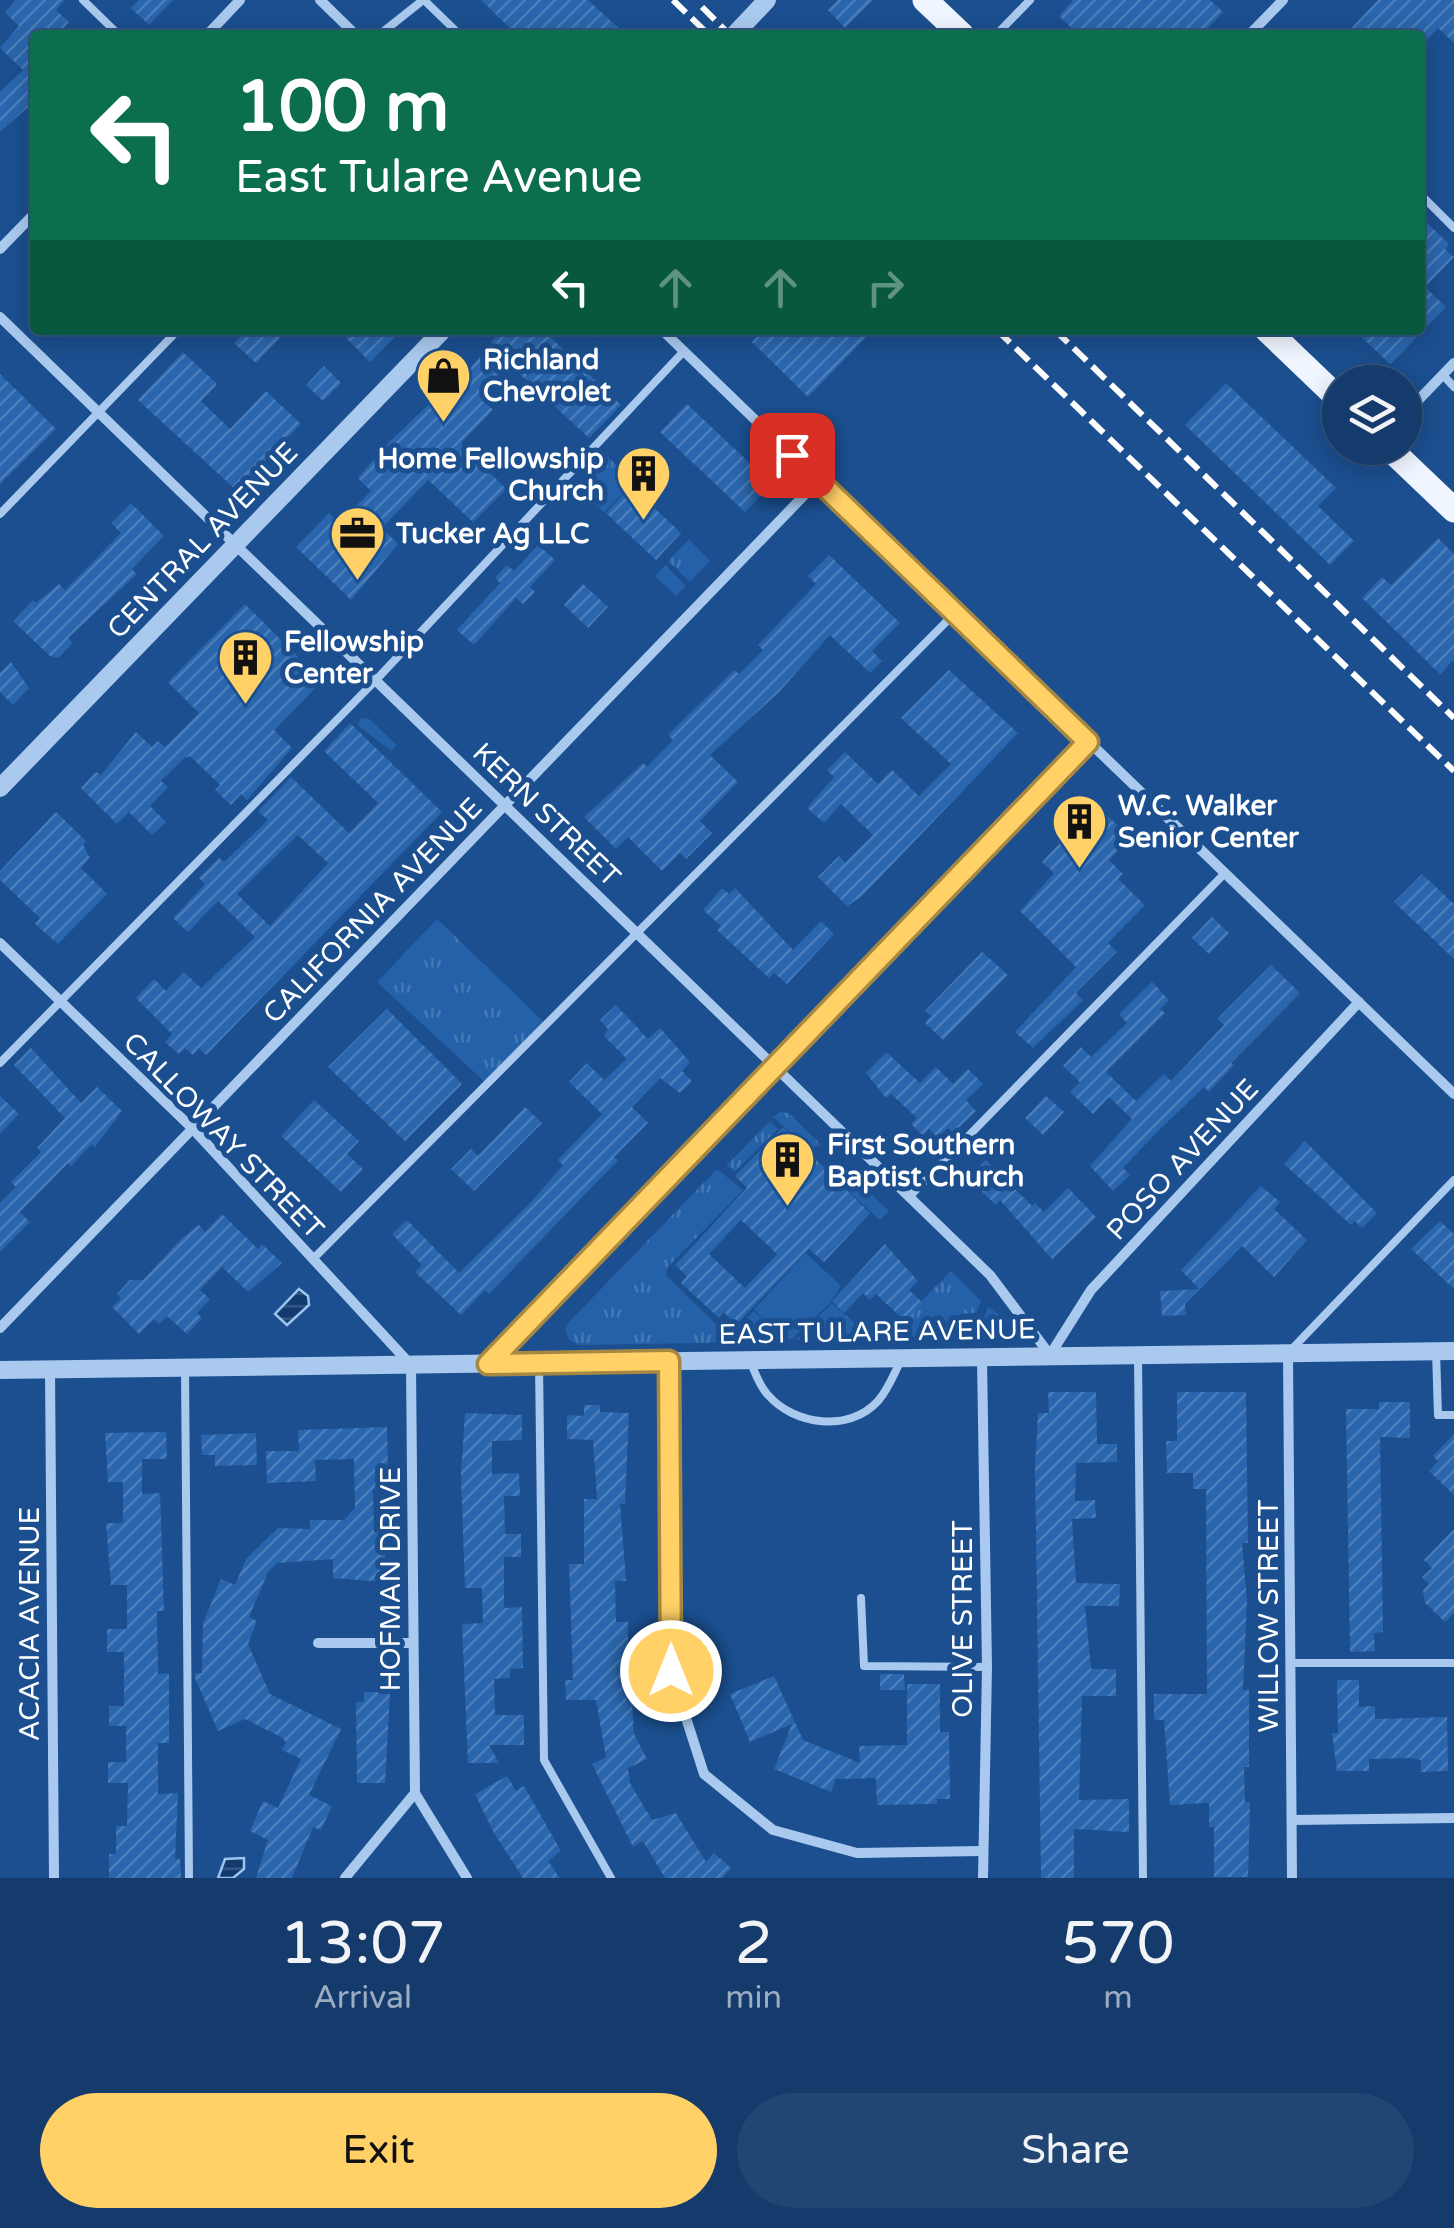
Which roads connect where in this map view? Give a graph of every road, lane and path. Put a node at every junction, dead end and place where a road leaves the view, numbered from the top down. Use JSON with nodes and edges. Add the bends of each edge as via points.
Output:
{"nodes":[{"id":1,"x":83,"y":0,"type":"edge"},
{"id":2,"x":240,"y":0,"type":"edge"},
{"id":3,"x":320,"y":0,"type":"edge"},
{"id":4,"x":423,"y":0,"type":"edge"},
{"id":5,"x":926,"y":0,"type":"edge"},
{"id":6,"x":1030,"y":0,"type":"edge"},
{"id":7,"x":1283,"y":0,"type":"edge"},
{"id":8,"x":758,"y":3,"type":"edge"},
{"id":9,"x":114,"y":30,"type":"edge"},
{"id":10,"x":212,"y":30,"type":"edge"},
{"id":11,"x":351,"y":30,"type":"edge"},
{"id":12,"x":385,"y":30,"type":"edge"},
{"id":13,"x":455,"y":30,"type":"edge"},
{"id":14,"x":738,"y":30,"type":"edge"},
{"id":15,"x":957,"y":30,"type":"edge"},
{"id":16,"x":1001,"y":30,"type":"edge"},
{"id":17,"x":1257,"y":30,"type":"edge"},
{"id":18,"x":1425,"y":199,"type":"edge"},
{"id":19,"x":30,"y":217,"type":"edge"},
{"id":20,"x":1454,"y":228,"type":"edge"},
{"id":21,"x":0,"y":248,"type":"edge"},
{"id":22,"x":0,"y":317,"type":"edge"},
{"id":23,"x":173,"y":335,"type":"edge"},
{"id":24,"x":438,"y":335,"type":"edge"},
{"id":25,"x":667,"y":335,"type":"edge"},
{"id":26,"x":1272,"y":335,"type":"edge"},
{"id":27,"x":684,"y":351,"type":"junction"},
{"id":28,"x":1454,"y":364,"type":"edge"},
{"id":29,"x":1443,"y":375,"type":"junction"},
{"id":30,"x":1322,"y":383,"type":"edge"},
{"id":31,"x":1454,"y":386,"type":"edge"},
{"id":32,"x":1422,"y":397,"type":"edge"},
{"id":33,"x":98,"y":411,"type":"junction"},
{"id":34,"x":1407,"y":465,"type":"edge"},
{"id":35,"x":818,"y":481,"type":"junction"},
{"id":36,"x":1454,"y":510,"type":"edge"},
{"id":37,"x":0,"y":514,"type":"edge"},
{"id":38,"x":236,"y":544,"type":"junction"},
{"id":39,"x":955,"y":613,"type":"junction"},
{"id":40,"x":376,"y":680,"type":"junction"},
{"id":41,"x":1088,"y":742,"type":"junction"},
{"id":42,"x":0,"y":788,"type":"edge"},
{"id":43,"x":506,"y":805,"type":"junction"},
{"id":44,"x":1225,"y":873,"type":"junction"},
{"id":45,"x":637,"y":932,"type":"junction"},
{"id":46,"x":0,"y":943,"type":"edge"},
{"id":47,"x":60,"y":1001,"type":"junction"},
{"id":48,"x":1358,"y":1002,"type":"junction"},
{"id":49,"x":0,"y":1063,"type":"edge"},
{"id":50,"x":776,"y":1066,"type":"junction"},
{"id":51,"x":1454,"y":1094,"type":"edge"},
{"id":52,"x":192,"y":1129,"type":"junction"},
{"id":53,"x":1454,"y":1180,"type":"edge"},
{"id":54,"x":910,"y":1196,"type":"junction"},
{"id":55,"x":313,"y":1259,"type":"junction"},
{"id":56,"x":0,"y":1328,"type":"edge"},
{"id":57,"x":1445,"y":1351,"type":"edge"},
{"id":58,"x":1288,"y":1353,"type":"junction"},
{"id":59,"x":1138,"y":1354,"type":"junction"},
{"id":60,"x":1050,"y":1355,"type":"junction"},
{"id":61,"x":901,"y":1360,"type":"junction"},
{"id":62,"x":982,"y":1360,"type":"junction"},
{"id":63,"x":669,"y":1361,"type":"junction"},
{"id":64,"x":750,"y":1361,"type":"junction"},
{"id":65,"x":539,"y":1363,"type":"junction"},
{"id":66,"x":411,"y":1364,"type":"junction"},
{"id":67,"x":488,"y":1364,"type":"junction"},
{"id":68,"x":185,"y":1368,"type":"junction"},
{"id":69,"x":0,"y":1370,"type":"edge"},
{"id":70,"x":50,"y":1370,"type":"junction"},
{"id":71,"x":1454,"y":1415,"type":"edge"},
{"id":72,"x":861,"y":1598,"type":"dead end"},
{"id":73,"x":413,"y":1642,"type":"junction"},
{"id":74,"x":318,"y":1643,"type":"dead end"},
{"id":75,"x":1291,"y":1664,"type":"junction"},
{"id":76,"x":1454,"y":1664,"type":"edge"},
{"id":77,"x":986,"y":1667,"type":"junction"},
{"id":78,"x":414,"y":1793,"type":"junction"},
{"id":79,"x":1454,"y":1818,"type":"edge"},
{"id":80,"x":1292,"y":1820,"type":"junction"},
{"id":81,"x":982,"y":1851,"type":"junction"},
{"id":82,"x":54,"y":1878,"type":"edge"},
{"id":83,"x":189,"y":1878,"type":"edge"},
{"id":84,"x":345,"y":1878,"type":"edge"},
{"id":85,"x":467,"y":1878,"type":"edge"},
{"id":86,"x":611,"y":1878,"type":"edge"},
{"id":87,"x":982,"y":1878,"type":"edge"},
{"id":88,"x":1142,"y":1878,"type":"edge"},
{"id":89,"x":1292,"y":1878,"type":"edge"}],
"edges":[{"from":1,"to":9,"type":"lane"},
{"from":2,"to":10,"type":"street"},
{"from":3,"to":11,"type":"street"},
{"from":4,"to":12,"type":"lane"},
{"from":4,"to":13,"type":"lane"},
{"from":5,"to":15,"type":"main road"},
{"from":6,"to":16,"type":"lane"},
{"from":7,"to":17,"type":"street"},
{"from":8,"to":14,"type":"street"},
{"from":18,"to":20,"type":"lane"},
{"from":19,"to":21,"type":"street"},
{"from":22,"to":33,"type":"street","name":"KERN STREET"},
{"from":23,"to":33,"type":"lane"},
{"from":24,"to":38,"type":"street","name":"CENTRAL AVENUE"},
{"from":25,"to":27,"type":"street"},
{"from":26,"to":30,"type":"main road"},
{"from":27,"to":35,"type":"street"},
{"from":27,"to":40,"type":"lane"},
{"from":28,"to":29,"type":"street"},
{"from":29,"to":31,"type":"lane"},
{"from":29,"to":32,"type":"street"},
{"from":33,"to":37,"type":"lane"},
{"from":33,"to":38,"type":"street","name":"KERN STREET"},
{"from":34,"to":36,"type":"main road"},
{"from":35,"to":39,"type":"street"},
{"from":35,"to":43,"type":"street","name":"CALIFORNIA AVENUE"},
{"from":38,"to":40,"type":"street","name":"KERN STREET"},
{"from":38,"to":42,"type":"street","name":"CENTRAL AVENUE"},
{"from":39,"to":41,"type":"street"},
{"from":39,"to":45,"type":"lane"},
{"from":40,"to":43,"type":"street","name":"KERN STREET"},
{"from":40,"to":47,"type":"lane"},
{"from":41,"to":44,"type":"street"},
{"from":41,"to":50,"type":"street"},
{"from":43,"to":45,"type":"street","name":"KERN STREET"},
{"from":43,"to":52,"type":"street","name":"CALIFORNIA AVENUE"},
{"from":44,"to":48,"type":"street"},
{"from":44,"to":54,"type":"lane"},
{"from":45,"to":50,"type":"street","name":"KERN STREET"},
{"from":45,"to":55,"type":"lane"},
{"from":46,"to":47,"type":"street","name":"CALLOWAY STREET"},
{"from":47,"to":49,"type":"lane"},
{"from":47,"to":52,"type":"street","name":"CALLOWAY STREET"},
{"from":48,"to":51,"type":"street"},
{"from":48,"to":60,"type":"street","name":"POSO AVENUE","via":[[1091,1290]]},
{"from":50,"to":54,"type":"street","name":"KERN STREET"},
{"from":50,"to":67,"type":"street"},
{"from":52,"to":55,"type":"street","name":"CALLOWAY STREET"},
{"from":52,"to":56,"type":"street","name":"CALIFORNIA AVENUE"},
{"from":53,"to":58,"type":"lane"},
{"from":54,"to":60,"type":"street","name":"KERN STREET","via":[[990,1274]]},
{"from":55,"to":66,"type":"street","name":"CALLOWAY STREET"},
{"from":57,"to":58,"type":"street","name":"EAST TULARE AVENUE"},
{"from":57,"to":71,"type":"lane","via":[[1438,1415]]},
{"from":58,"to":59,"type":"street","name":"EAST TULARE AVENUE"},
{"from":58,"to":75,"type":"street","name":"WILLOW STREET"},
{"from":59,"to":60,"type":"street","name":"EAST TULARE AVENUE"},
{"from":59,"to":88,"type":"lane"},
{"from":60,"to":62,"type":"street","name":"EAST TULARE AVENUE"},
{"from":61,"to":62,"type":"street","name":"EAST TULARE AVENUE"},
{"from":61,"to":64,"type":"street","name":"EAST TULARE AVENUE"},
{"from":61,"to":64,"type":"lane","via":[[870,1408],[824,1421],[782,1409],[764,1392]]},
{"from":62,"to":77,"type":"street","name":"OLIVE STREET"},
{"from":63,"to":64,"type":"street","name":"EAST TULARE AVENUE"},
{"from":63,"to":65,"type":"street","name":"EAST TULARE AVENUE"},
{"from":63,"to":81,"type":"street","via":[[671,1671],[704,1774],[773,1830],[857,1853]]},
{"from":65,"to":67,"type":"street","name":"EAST TULARE AVENUE"},
{"from":65,"to":86,"type":"lane","via":[[544,1760]]},
{"from":66,"to":67,"type":"street","name":"EAST TULARE AVENUE"},
{"from":66,"to":68,"type":"street","name":"EAST TULARE AVENUE"},
{"from":66,"to":73,"type":"street","name":"HOFMAN DRIVE"},
{"from":68,"to":70,"type":"street","name":"EAST TULARE AVENUE"},
{"from":68,"to":83,"type":"lane"},
{"from":69,"to":70,"type":"street","name":"EAST TULARE AVENUE"},
{"from":70,"to":82,"type":"street","name":"ACACIA AVENUE"},
{"from":72,"to":77,"type":"lane","via":[[864,1666]]},
{"from":73,"to":74,"type":"street"},
{"from":73,"to":78,"type":"street","name":"HOFMAN DRIVE"},
{"from":75,"to":76,"type":"lane"},
{"from":75,"to":80,"type":"street","name":"WILLOW STREET"},
{"from":77,"to":81,"type":"street","name":"OLIVE STREET"},
{"from":78,"to":84,"type":"street"},
{"from":78,"to":85,"type":"street"},
{"from":79,"to":80,"type":"street"},
{"from":80,"to":89,"type":"street","name":"WILLOW STREET"},
{"from":81,"to":87,"type":"street","name":"OLIVE STREET"}]}
